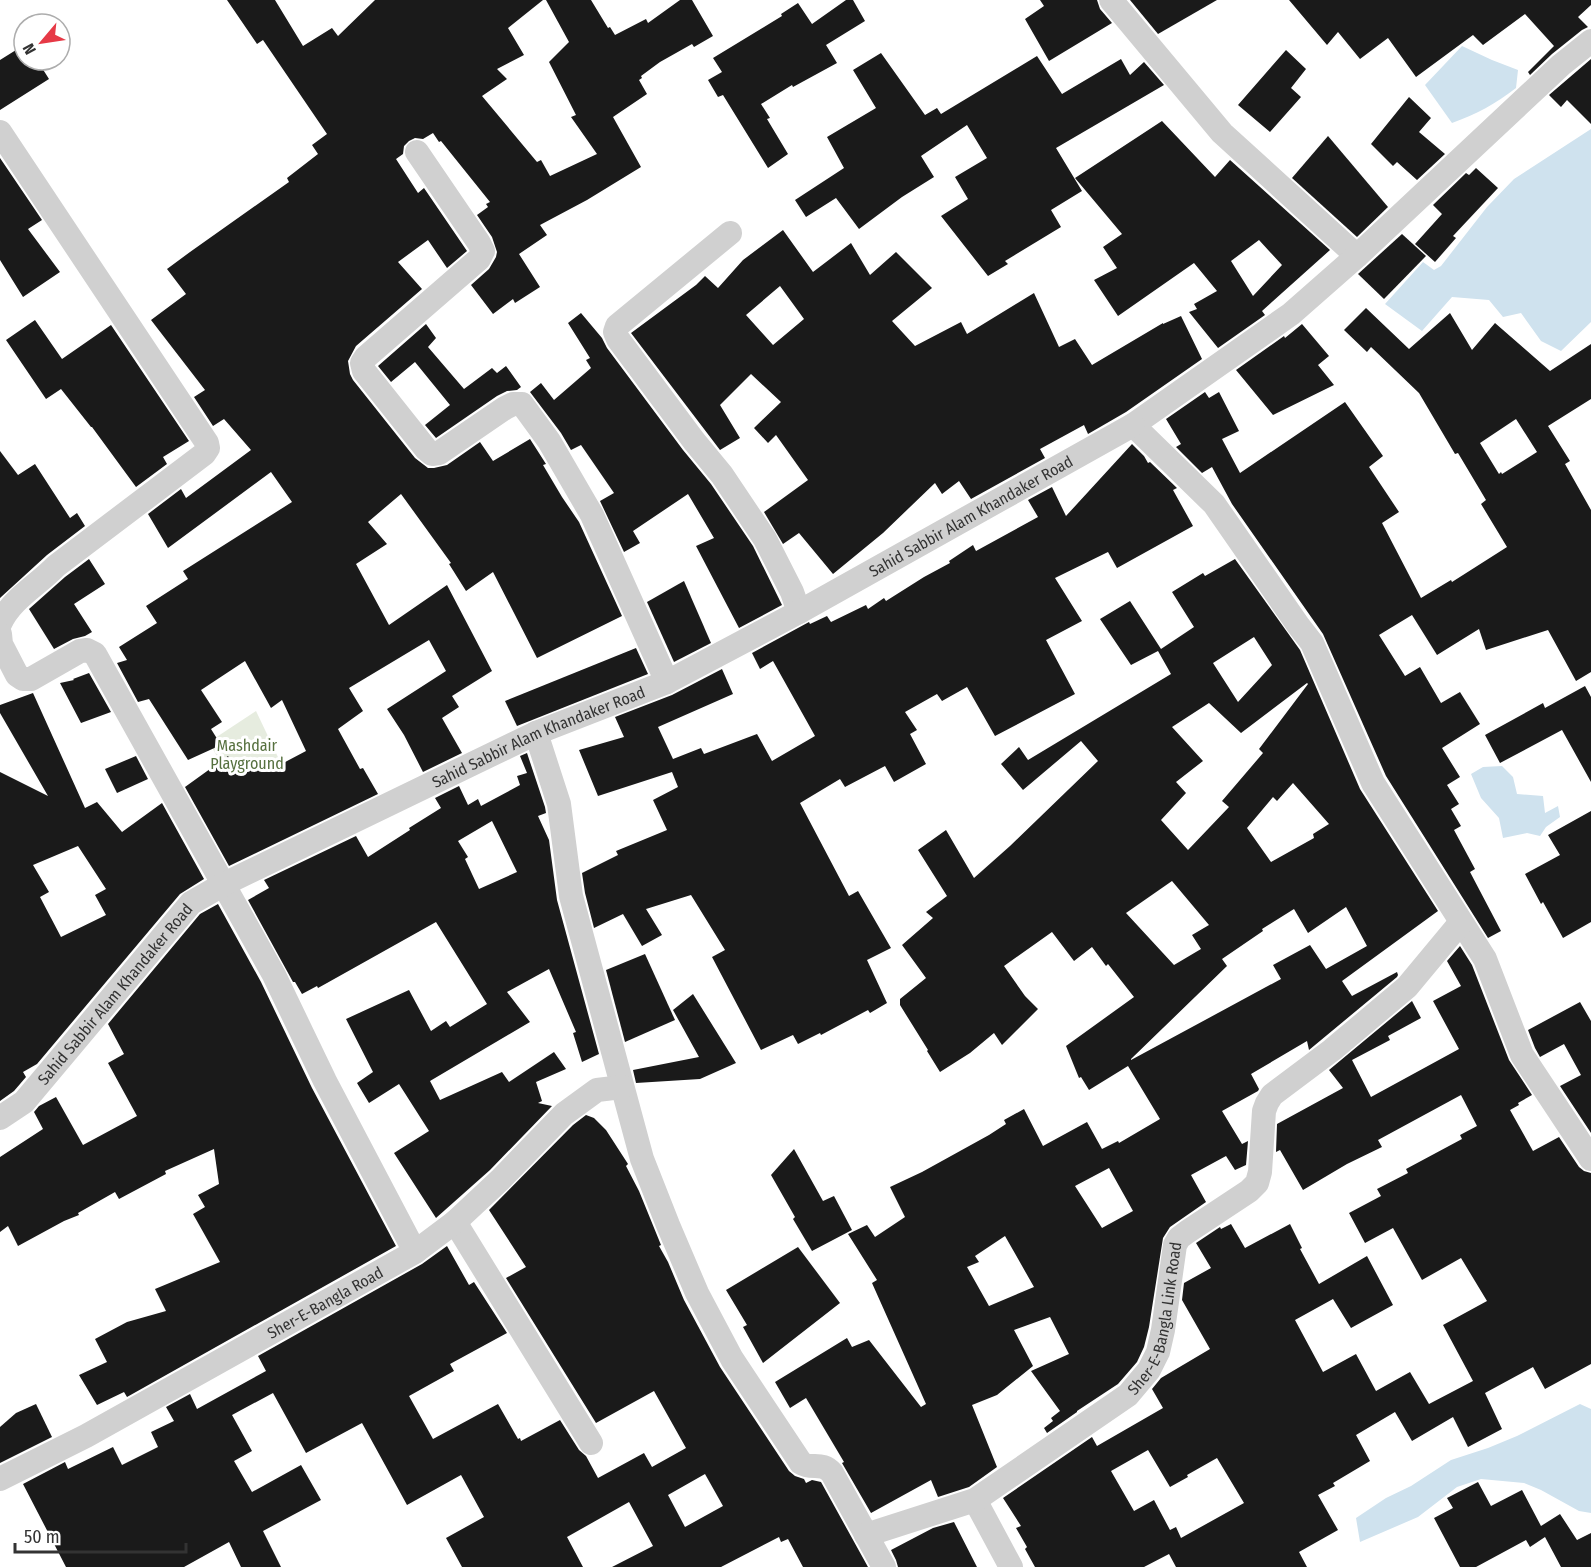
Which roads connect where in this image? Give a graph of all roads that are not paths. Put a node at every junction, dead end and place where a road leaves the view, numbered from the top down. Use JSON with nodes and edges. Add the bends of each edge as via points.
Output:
{"nodes":[{"id":1,"x":1111,"y":0,"type":"edge"},
{"id":2,"x":1591,"y":41,"type":"edge"},
{"id":3,"x":0,"y":132,"type":"edge"},
{"id":4,"x":417,"y":152,"type":"dead end"},
{"id":5,"x":730,"y":233,"type":"dead end"},
{"id":6,"x":1357,"y":256,"type":"junction"},
{"id":7,"x":1132,"y":425,"type":"junction"},
{"id":8,"x":799,"y":612,"type":"junction"},
{"id":9,"x":0,"y":624,"type":"edge"},
{"id":10,"x":0,"y":633,"type":"edge"},
{"id":11,"x":667,"y":682,"type":"junction"},
{"id":12,"x":536,"y":733,"type":"junction"},
{"id":13,"x":224,"y":884,"type":"junction"},
{"id":14,"x":1461,"y":922,"type":"junction"},
{"id":15,"x":622,"y":1087,"type":"junction"},
{"id":16,"x":0,"y":1118,"type":"edge"},
{"id":17,"x":1591,"y":1159,"type":"edge"},
{"id":18,"x":455,"y":1222,"type":"junction"},
{"id":19,"x":415,"y":1252,"type":"junction"},
{"id":20,"x":591,"y":1443,"type":"dead end"},
{"id":21,"x":0,"y":1479,"type":"edge"},
{"id":22,"x":975,"y":1500,"type":"junction"},
{"id":23,"x":866,"y":1535,"type":"junction"},
{"id":24,"x":884,"y":1567,"type":"edge"},
{"id":25,"x":1011,"y":1567,"type":"edge"}],
"edges":[{"from":1,"to":6,"type":"street","via":[[1222,133]]},
{"from":2,"to":6,"type":"street","name":"Sahid Sabbir Alam Khandaker Road"},
{"from":3,"to":9,"type":"street","via":[[208,448],[56,566],[10,607]]},
{"from":4,"to":11,"type":"street","via":[[483,251],[479,259],[366,357],[362,363],[364,371],[432,454],[505,408],[522,404],[549,441],[592,515]]},
{"from":5,"to":8,"type":"street","via":[[617,326],[615,332],[722,474],[765,539]]},
{"from":6,"to":7,"type":"street","name":"Sahid Sabbir Alam Khandaker Road","via":[[1291,314]]},
{"from":7,"to":8,"type":"street","name":"Sahid Sabbir Alam Khandaker Road"},
{"from":7,"to":14,"type":"street","via":[[1214,504],[1312,643],[1373,783]]},
{"from":8,"to":11,"type":"street","name":"Sahid Sabbir Alam Khandaker Road"},
{"from":10,"to":13,"type":"street","via":[[1,644],[23,679],[31,679],[80,651],[95,654]]},
{"from":11,"to":12,"type":"street","name":"Sahid Sabbir Alam Khandaker Road"},
{"from":12,"to":13,"type":"street","name":"Sahid Sabbir Alam Khandaker Road"},
{"from":12,"to":15,"type":"street","via":[[560,804],[571,896]]},
{"from":13,"to":16,"type":"street","name":"Sahid Sabbir Alam Khandaker Road","via":[[191,903],[24,1102]]},
{"from":13,"to":19,"type":"street"},
{"from":14,"to":17,"type":"street","via":[[1485,959],[1522,1055]]},
{"from":14,"to":22,"type":"street","name":"Sher-E-Bangla Link Road","via":[[1407,987],[1272,1095],[1264,1111],[1257,1183],[1179,1238],[1175,1245],[1158,1352],[1139,1383],[1128,1395]]},
{"from":15,"to":18,"type":"street","name":"Sher-E-Bangla Road","via":[[597,1090],[564,1114]]},
{"from":15,"to":23,"type":"street","via":[[642,1159],[668,1225],[697,1293],[732,1359],[801,1463],[823,1466],[832,1473]]},
{"from":18,"to":19,"type":"street","name":"Sher-E-Bangla Road"},
{"from":18,"to":20,"type":"street"},
{"from":19,"to":21,"type":"street","name":"Sher-E-Bangla Road","via":[[86,1436]]},
{"from":22,"to":23,"type":"street","name":"Sher-E-Bangla Link Road"},
{"from":22,"to":25,"type":"street"},
{"from":23,"to":24,"type":"street"}]}
